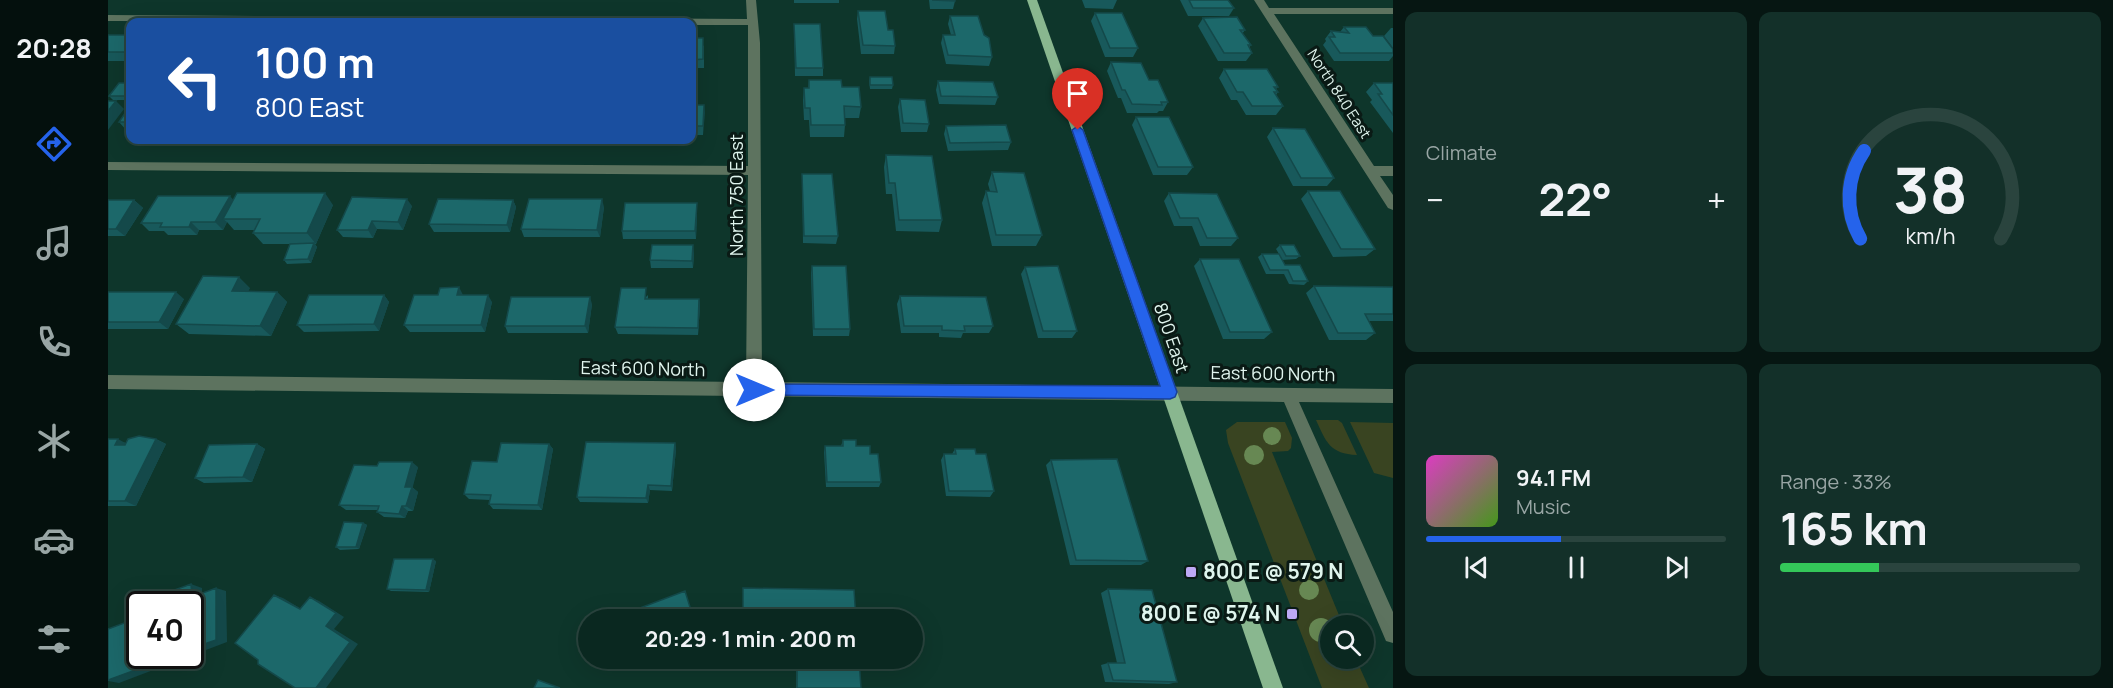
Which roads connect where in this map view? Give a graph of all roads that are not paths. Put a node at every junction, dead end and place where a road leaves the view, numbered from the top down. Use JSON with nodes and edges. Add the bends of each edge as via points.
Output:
{"nodes":[{"id":1,"x":751,"y":0,"type":"edge"},
{"id":2,"x":1032,"y":0,"type":"edge"},
{"id":3,"x":1259,"y":0,"type":"edge"},
{"id":4,"x":1267,"y":11,"type":"junction"},
{"id":5,"x":1393,"y":11,"type":"edge"},
{"id":6,"x":108,"y":18,"type":"edge"},
{"id":7,"x":126,"y":18,"type":"edge"},
{"id":8,"x":696,"y":22,"type":"edge"},
{"id":9,"x":753,"y":22,"type":"junction"},
{"id":10,"x":108,"y":166,"type":"edge"},
{"id":11,"x":755,"y":171,"type":"junction"},
{"id":12,"x":1371,"y":171,"type":"junction"},
{"id":13,"x":1393,"y":171,"type":"edge"},
{"id":14,"x":1393,"y":205,"type":"edge"},
{"id":15,"x":108,"y":382,"type":"edge"},
{"id":16,"x":754,"y":390,"type":"junction"},
{"id":17,"x":1170,"y":392,"type":"junction"},
{"id":18,"x":1288,"y":394,"type":"junction"},
{"id":19,"x":1393,"y":396,"type":"edge"},
{"id":20,"x":1393,"y":633,"type":"edge"},
{"id":21,"x":1273,"y":688,"type":"edge"}],
"edges":[{"from":1,"to":9,"type":"street","name":"North 750 East"},
{"from":2,"to":17,"type":"main road","name":"800 East"},
{"from":3,"to":4,"type":"street","name":"North 840 East"},
{"from":4,"to":5,"type":"street"},
{"from":4,"to":12,"type":"street","name":"North 840 East"},
{"from":6,"to":7,"type":"street"},
{"from":8,"to":9,"type":"street"},
{"from":9,"to":11,"type":"street","name":"North 750 East"},
{"from":10,"to":11,"type":"street"},
{"from":11,"to":16,"type":"street","name":"North 750 East"},
{"from":12,"to":13,"type":"street"},
{"from":12,"to":14,"type":"street","name":"North 840 East"},
{"from":15,"to":16,"type":"street","name":"East 600 North"},
{"from":16,"to":17,"type":"street","name":"East 600 North"},
{"from":17,"to":18,"type":"street","name":"East 600 North"},
{"from":17,"to":21,"type":"main road","name":"800 East"},
{"from":18,"to":19,"type":"street","name":"East 600 North"},
{"from":18,"to":20,"type":"street"}]}
